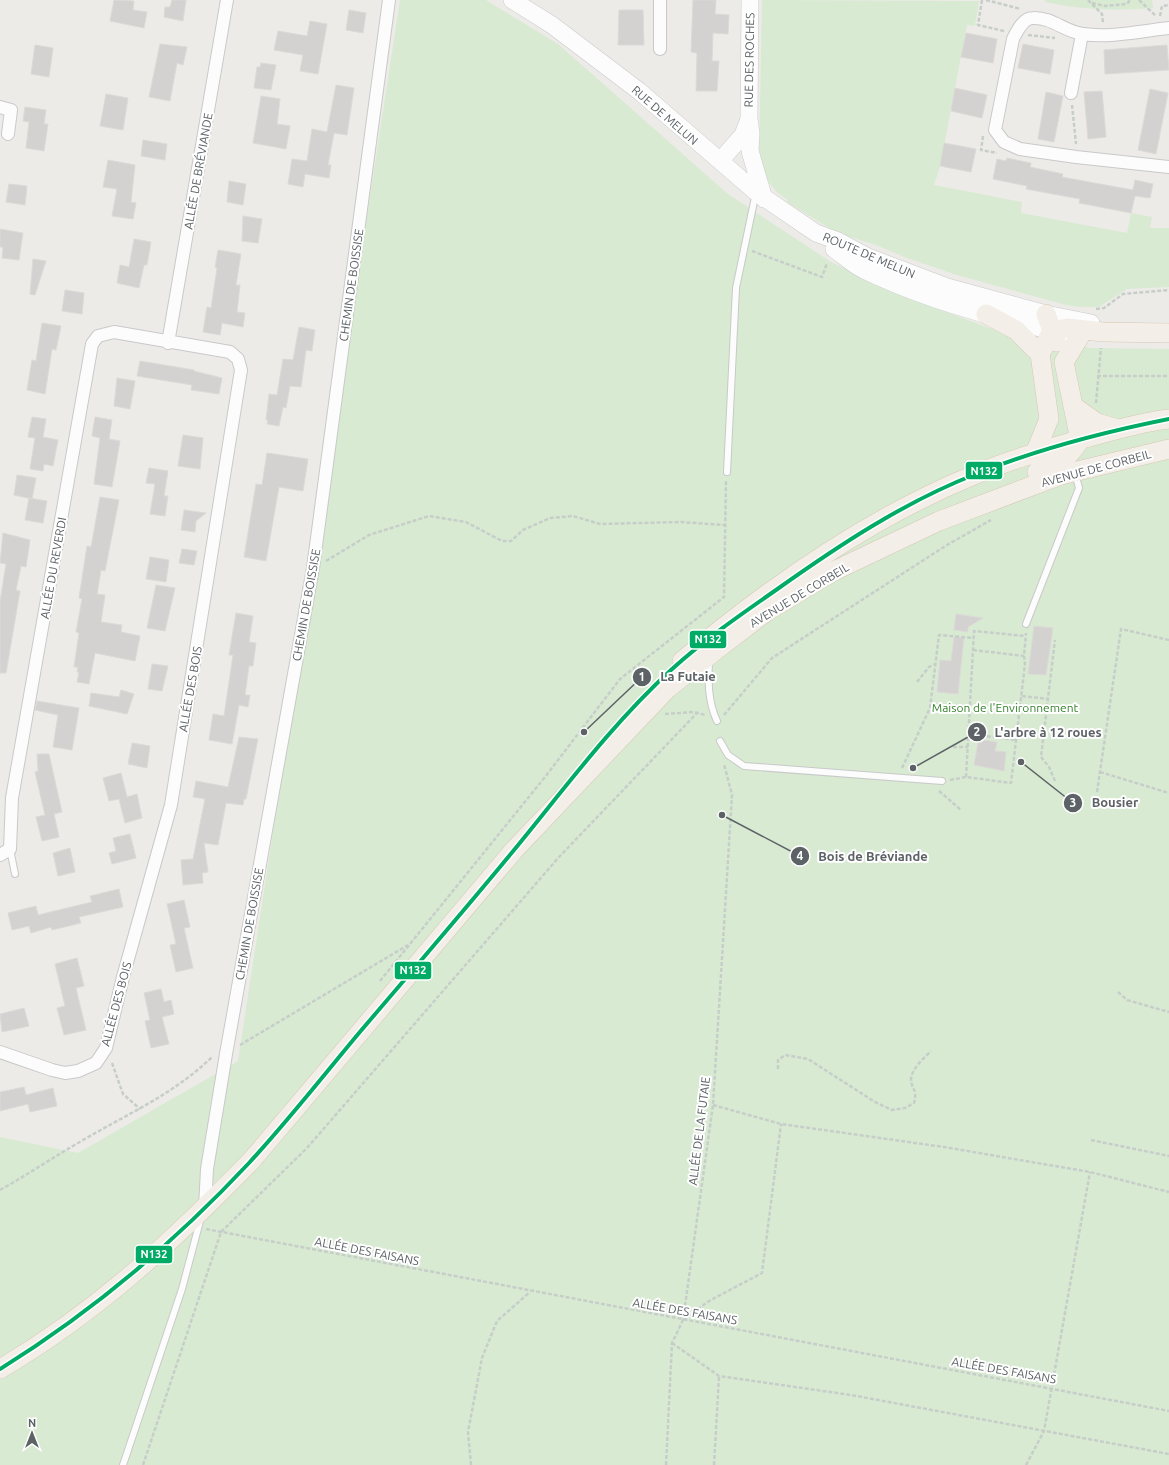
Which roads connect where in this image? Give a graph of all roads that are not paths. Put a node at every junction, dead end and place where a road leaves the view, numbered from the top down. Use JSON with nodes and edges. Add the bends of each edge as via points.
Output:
{"nodes":[{"id":1,"x":227,"y":0,"type":"edge"},
{"id":2,"x":389,"y":0,"type":"edge"},
{"id":3,"x":512,"y":0,"type":"edge"},
{"id":4,"x":660,"y":0,"type":"edge"},
{"id":5,"x":750,"y":0,"type":"edge"},
{"id":6,"x":1169,"y":28,"type":"edge"},
{"id":7,"x":1082,"y":34,"type":"junction"},
{"id":8,"x":660,"y":49,"type":"dead end"},
{"id":9,"x":1070,"y":93,"type":"road end"},
{"id":10,"x":0,"y":107,"type":"edge"},
{"id":11,"x":749,"y":119,"type":"junction"},
{"id":12,"x":8,"y":134,"type":"dead end"},
{"id":13,"x":750,"y":151,"type":"junction"},
{"id":14,"x":720,"y":161,"type":"junction"},
{"id":15,"x":1169,"y":167,"type":"edge"},
{"id":16,"x":739,"y":177,"type":"junction"},
{"id":17,"x":760,"y":196,"type":"junction"},
{"id":18,"x":816,"y":233,"type":"junction"},
{"id":19,"x":986,"y":314,"type":"junction"},
{"id":20,"x":1051,"y":320,"type":"junction"},
{"id":21,"x":1169,"y":326,"type":"edge"},
{"id":22,"x":1103,"y":332,"type":"junction"},
{"id":23,"x":1169,"y":333,"type":"edge"},
{"id":24,"x":1080,"y":336,"type":"junction"},
{"id":25,"x":1169,"y":341,"type":"edge"},
{"id":26,"x":168,"y":343,"type":"junction"},
{"id":27,"x":1040,"y":354,"type":"junction"},
{"id":28,"x":1064,"y":362,"type":"junction"},
{"id":29,"x":1073,"y":406,"type":"junction"},
{"id":30,"x":1049,"y":419,"type":"junction"},
{"id":31,"x":1169,"y":419,"type":"edge"},
{"id":32,"x":1118,"y":429,"type":"junction"},
{"id":33,"x":1169,"y":449,"type":"edge"},
{"id":34,"x":1035,"y":453,"type":"junction"},
{"id":35,"x":1070,"y":453,"type":"junction"},
{"id":36,"x":727,"y":472,"type":"road end"},
{"id":37,"x":1026,"y":624,"type":"road end"},
{"id":38,"x":710,"y":655,"type":"junction"},
{"id":39,"x":717,"y":721,"type":"road end"},
{"id":40,"x":720,"y":741,"type":"road end"},
{"id":41,"x":942,"y":781,"type":"road end"},
{"id":42,"x":515,"y":849,"type":"junction"},
{"id":43,"x":5,"y":852,"type":"edge"},
{"id":44,"x":15,"y":874,"type":"dead end"},
{"id":45,"x":0,"y":1052,"type":"edge"},
{"id":46,"x":204,"y":1209,"type":"junction"},
{"id":47,"x":0,"y":1369,"type":"edge"},
{"id":48,"x":123,"y":1465,"type":"edge"}],
"edges":[{"from":1,"to":26,"type":"street","name":"ALLÉE DE BRÉVIANDE"},
{"from":2,"to":46,"type":"street","name":"CHEMIN DE BOISSISE","via":[[313,568],[226,1054],[207,1169]]},
{"from":3,"to":14,"type":"street","name":"RUE DE MELUN","via":[[552,25],[639,91]]},
{"from":4,"to":8,"type":"street"},
{"from":5,"to":11,"type":"street","name":"RUE DES ROCHES"},
{"from":6,"to":7,"type":"street"},
{"from":7,"to":9,"type":"street"},
{"from":7,"to":15,"type":"street","via":[[1046,20],[1032,18],[1020,26],[1012,39],[995,130],[1004,142],[1020,149]]},
{"from":10,"to":12,"type":"street","via":[[11,110]]},
{"from":11,"to":13,"type":"street","name":"RUE DES ROCHES"},
{"from":11,"to":14,"type":"street","name":"RUE DES ROCHES","via":[[743,135]]},
{"from":13,"to":16,"type":"street","name":"RUE DES ROCHES"},
{"from":13,"to":17,"type":"street","name":"RUE DES ROCHES"},
{"from":14,"to":16,"type":"street","name":"RUE DE MELUN"},
{"from":16,"to":17,"type":"street","name":"RUE DE MELUN"},
{"from":17,"to":18,"type":"street","name":"RUE DE MELUN"},
{"from":17,"to":36,"type":"lane","via":[[736,288]]},
{"from":18,"to":19,"type":"street","name":"ROUTE DE MELUN","via":[[833,249],[863,269],[925,295]]},
{"from":18,"to":20,"type":"street","name":"ROUTE DE MELUN","via":[[868,257],[947,287]]},
{"from":19,"to":20,"type":"street","name":"ROUTE DE MELUN"},
{"from":19,"to":27,"type":"main road","via":[[1016,330]]},
{"from":20,"to":22,"type":"street"},
{"from":20,"to":23,"type":"main road","via":[[1068,328],[1103,332]]},
{"from":20,"to":24,"type":"street"},
{"from":20,"to":27,"type":"main road"},
{"from":20,"to":28,"type":"main road"},
{"from":21,"to":22,"type":"street","via":[[1130,327]]},
{"from":22,"to":24,"type":"street"},
{"from":22,"to":25,"type":"street"},
{"from":24,"to":28,"type":"main road"},
{"from":26,"to":43,"type":"street","name":"ALLÉE DU REVERDI","via":[[114,332],[98,336],[92,344],[12,798]]},
{"from":26,"to":45,"type":"street","name":"ALLÉE DES BOIS","via":[[230,352],[238,359],[241,370],[171,805],[106,1048],[96,1063],[78,1072],[65,1073]]},
{"from":27,"to":30,"type":"main road"},
{"from":28,"to":29,"type":"main road"},
{"from":29,"to":32,"type":"main road","via":[[1097,423]]},
{"from":29,"to":35,"type":"main road"},
{"from":30,"to":34,"type":"main road"},
{"from":30,"to":35,"type":"main road"},
{"from":31,"to":32,"type":"main road"},
{"from":32,"to":35,"type":"main road"},
{"from":33,"to":35,"type":"main road","name":"AVENUE DE CORBEIL","via":[[1096,466]]},
{"from":34,"to":35,"type":"main road"},
{"from":34,"to":42,"type":"main road","via":[[975,474],[919,501],[832,550],[724,626],[674,667],[643,697],[586,760]]},
{"from":35,"to":37,"type":"lane","via":[[1079,488]]},
{"from":35,"to":38,"type":"main road","name":"AVENUE DE CORBEIL","via":[[939,521],[834,571],[767,612]]},
{"from":38,"to":39,"type":"lane","via":[[708,681],[712,711]]},
{"from":38,"to":42,"type":"main road","name":"AVENUE DE CORBEIL","via":[[667,689]]},
{"from":40,"to":41,"type":"lane","via":[[728,755],[744,766]]},
{"from":42,"to":46,"type":"main road","name":"AVENUE DE CORBEIL","via":[[251,1161]]},
{"from":43,"to":44,"type":"lane","name":"ALLÉE DU REVERDI"},
{"from":46,"to":47,"type":"main road","name":"AVENUE DE CORBEIL","via":[[101,1302]]},
{"from":46,"to":48,"type":"lane","via":[[182,1289]]}]}
